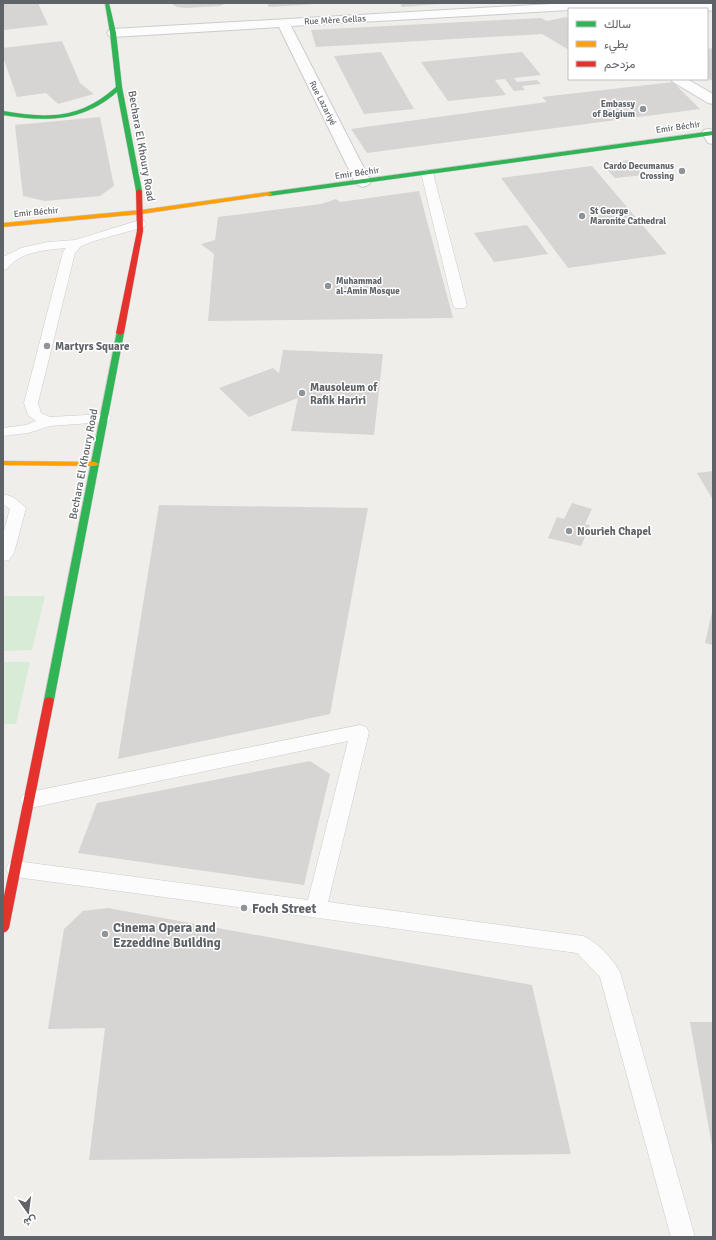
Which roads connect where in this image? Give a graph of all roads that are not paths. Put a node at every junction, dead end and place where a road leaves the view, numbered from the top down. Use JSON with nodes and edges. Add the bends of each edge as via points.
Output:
{"nodes":[{"id":1,"x":107,"y":3,"type":"edge"},
{"id":2,"x":381,"y":3,"type":"edge"},
{"id":3,"x":615,"y":4,"type":"edge"},
{"id":4,"x":556,"y":5,"type":"edge"},
{"id":5,"x":713,"y":7,"type":"edge"},
{"id":6,"x":601,"y":8,"type":"edge"},
{"id":7,"x":568,"y":13,"type":"edge"},
{"id":8,"x":388,"y":17,"type":"junction"},
{"id":9,"x":283,"y":23,"type":"junction"},
{"id":10,"x":113,"y":33,"type":"junction"},
{"id":11,"x":680,"y":80,"type":"edge"},
{"id":12,"x":700,"y":80,"type":"edge"},
{"id":13,"x":119,"y":87,"type":"junction"},
{"id":14,"x":713,"y":87,"type":"edge"},
{"id":15,"x":713,"y":100,"type":"edge"},
{"id":16,"x":3,"y":113,"type":"edge"},
{"id":17,"x":712,"y":135,"type":"edge"},
{"id":18,"x":427,"y":173,"type":"junction"},
{"id":19,"x":364,"y":182,"type":"junction"},
{"id":20,"x":140,"y":218,"type":"junction"},
{"id":21,"x":3,"y":226,"type":"edge"},
{"id":22,"x":77,"y":243,"type":"junction"},
{"id":23,"x":3,"y":266,"type":"edge"},
{"id":24,"x":460,"y":305,"type":"dead end"},
{"id":25,"x":104,"y":418,"type":"junction"},
{"id":26,"x":48,"y":422,"type":"junction"},
{"id":27,"x":3,"y":432,"type":"edge"},
{"id":28,"x":3,"y":463,"type":"edge"},
{"id":29,"x":95,"y":464,"type":"junction"},
{"id":30,"x":3,"y":499,"type":"edge"},
{"id":31,"x":3,"y":556,"type":"edge"},
{"id":32,"x":30,"y":800,"type":"junction"},
{"id":33,"x":16,"y":870,"type":"junction"},
{"id":34,"x":316,"y":909,"type":"junction"},
{"id":35,"x":3,"y":928,"type":"edge"},
{"id":36,"x":683,"y":1237,"type":"edge"}],
"edges":[{"from":1,"to":10,"type":"main road","name":"Bechara El Khoury Road"},
{"from":2,"to":8,"type":"street"},
{"from":3,"to":4,"type":"street","name":"Rue Mère Gellas"},
{"from":3,"to":5,"type":"street"},
{"from":3,"to":6,"type":"street"},
{"from":4,"to":7,"type":"street"},
{"from":4,"to":8,"type":"street","name":"Rue Mère Gellas"},
{"from":8,"to":9,"type":"street","name":"Rue Mère Gellas"},
{"from":9,"to":10,"type":"street","name":"Rue Mère Gellas"},
{"from":9,"to":19,"type":"street","name":"Rue Lazariyé"},
{"from":10,"to":13,"type":"main road","name":"Bechara El Khoury Road"},
{"from":11,"to":15,"type":"street"},
{"from":12,"to":14,"type":"street"},
{"from":13,"to":16,"type":"main road","via":[[98,106],[79,112],[40,118]]},
{"from":13,"to":20,"type":"main road","name":"Bechara El Khoury Road","via":[[140,195]]},
{"from":17,"to":18,"type":"main road","name":"Emir Béchir"},
{"from":18,"to":19,"type":"main road","name":"Emir Béchir"},
{"from":18,"to":24,"type":"lane"},
{"from":19,"to":20,"type":"main road","name":"Emir Béchir"},
{"from":20,"to":21,"type":"main road","name":"Emir Béchir"},
{"from":20,"to":22,"type":"lane"},
{"from":20,"to":25,"type":"main road","name":"Bechara El Khoury Road"},
{"from":22,"to":23,"type":"lane","via":[[20,252]]},
{"from":22,"to":26,"type":"lane","via":[[69,252],[31,403],[36,415]]},
{"from":25,"to":26,"type":"lane"},
{"from":25,"to":29,"type":"main road","name":"Bechara El Khoury Road"},
{"from":26,"to":27,"type":"lane","via":[[28,429]]},
{"from":28,"to":29,"type":"main road"},
{"from":29,"to":32,"type":"main road","name":"Bechara El Khoury Road"},
{"from":30,"to":31,"type":"lane","via":[[18,508]]},
{"from":32,"to":33,"type":"main road","name":"Bechara El Khoury Road"},
{"from":32,"to":34,"type":"lane","via":[[360,732]]},
{"from":33,"to":34,"type":"lane"},
{"from":33,"to":35,"type":"main road","name":"Bechara El Khoury Road"},
{"from":34,"to":36,"type":"lane","via":[[583,945],[609,972]]}]}
